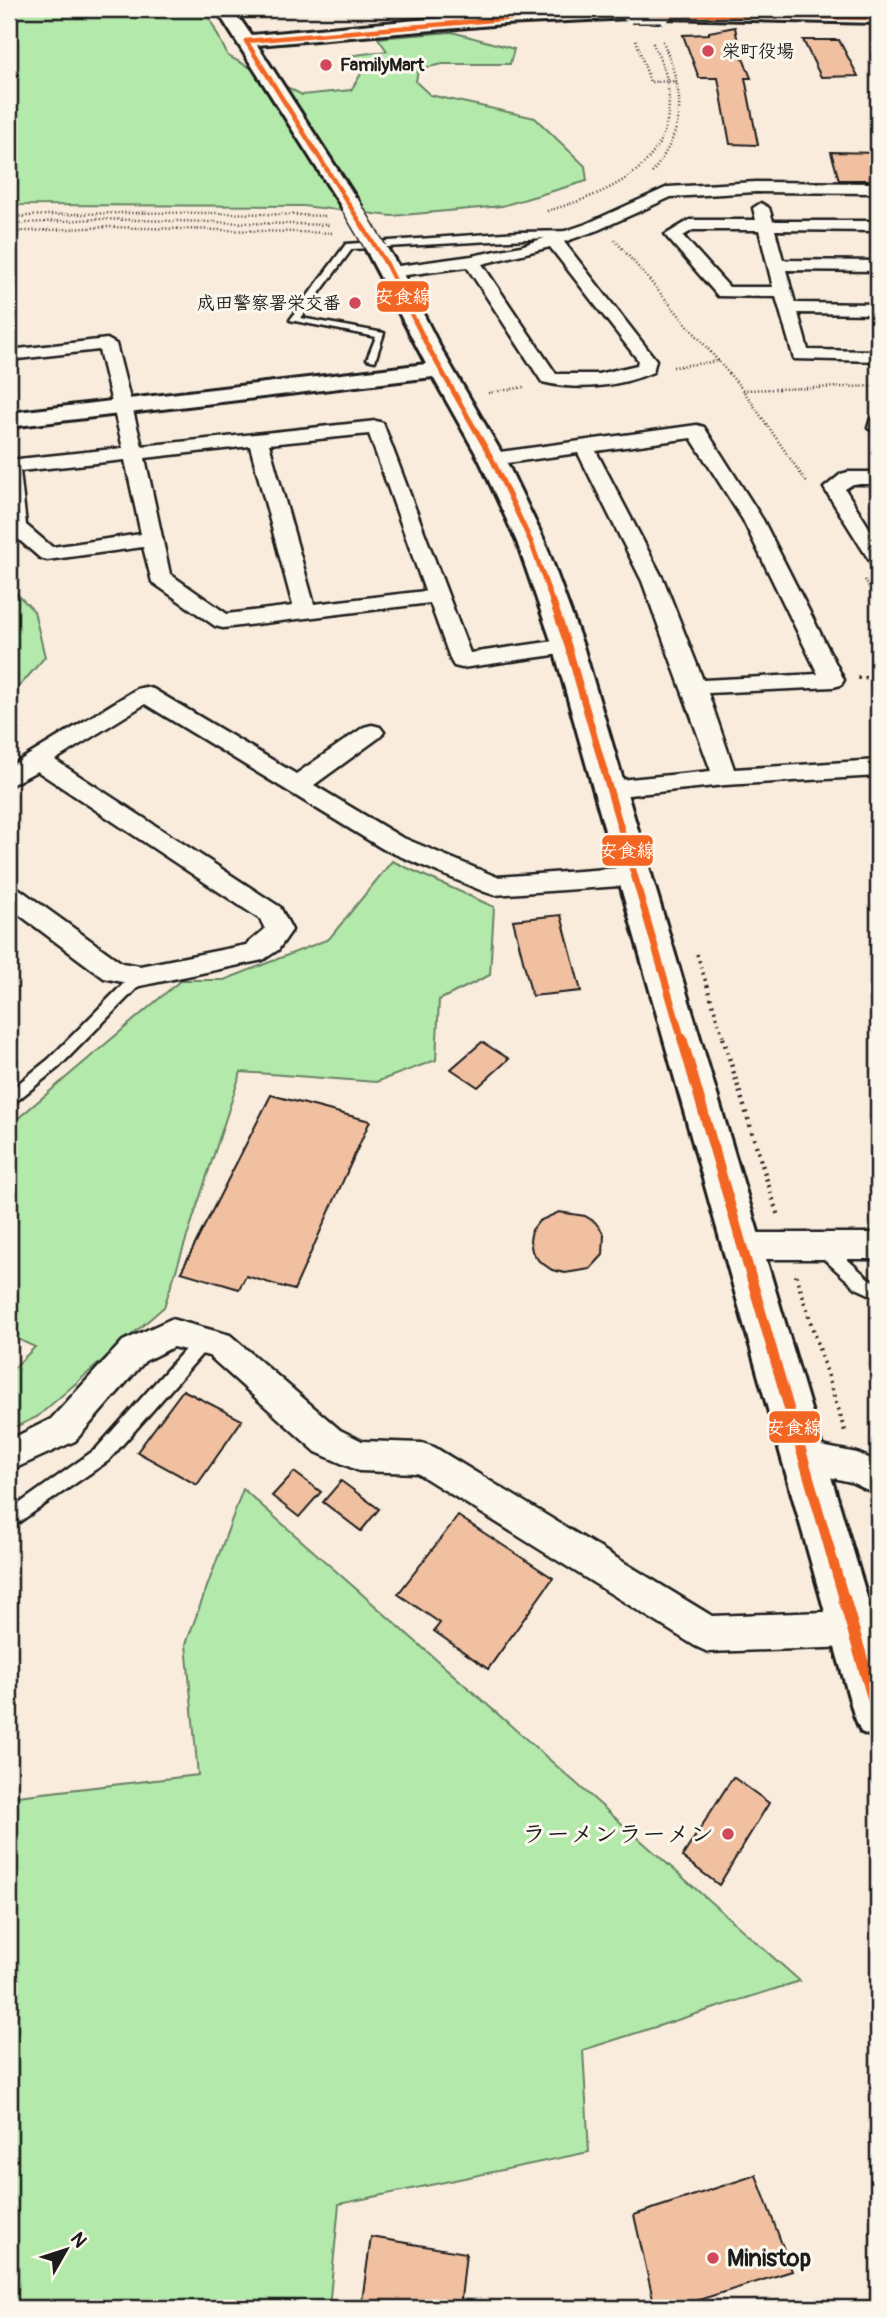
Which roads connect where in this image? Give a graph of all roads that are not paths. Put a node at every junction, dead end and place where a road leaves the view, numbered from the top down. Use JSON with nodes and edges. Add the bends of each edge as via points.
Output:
{"nodes":[{"id":1,"x":225,"y":9,"type":"edge"},
{"id":2,"x":263,"y":9,"type":"edge"},
{"id":3,"x":251,"y":10,"type":"edge"},
{"id":4,"x":732,"y":11,"type":"edge"},
{"id":5,"x":625,"y":12,"type":"edge"},
{"id":6,"x":878,"y":18,"type":"edge"},
{"id":7,"x":246,"y":41,"type":"junction"},
{"id":8,"x":756,"y":187,"type":"junction"},
{"id":9,"x":878,"y":188,"type":"edge"},
{"id":10,"x":766,"y":225,"type":"junction"},
{"id":11,"x":878,"y":226,"type":"edge"},
{"id":12,"x":576,"y":233,"type":"junction"},
{"id":13,"x":554,"y":241,"type":"junction"},
{"id":14,"x":384,"y":261,"type":"junction"},
{"id":15,"x":472,"y":261,"type":"junction"},
{"id":16,"x":776,"y":265,"type":"junction"},
{"id":17,"x":878,"y":266,"type":"edge"},
{"id":18,"x":785,"y":300,"type":"junction"},
{"id":19,"x":878,"y":309,"type":"edge"},
{"id":20,"x":9,"y":355,"type":"edge"},
{"id":21,"x":878,"y":356,"type":"edge"},
{"id":22,"x":372,"y":359,"type":"dead end"},
{"id":23,"x":442,"y":369,"type":"junction"},
{"id":24,"x":123,"y":407,"type":"junction"},
{"id":25,"x":9,"y":420,"type":"edge"},
{"id":26,"x":878,"y":422,"type":"edge"},
{"id":27,"x":878,"y":428,"type":"edge"},
{"id":28,"x":258,"y":439,"type":"junction"},
{"id":29,"x":584,"y":446,"type":"junction"},
{"id":30,"x":134,"y":453,"type":"junction"},
{"id":31,"x":492,"y":459,"type":"junction"},
{"id":32,"x":878,"y":478,"type":"edge"},
{"id":33,"x":153,"y":539,"type":"junction"},
{"id":34,"x":872,"y":540,"type":"edge"},
{"id":35,"x":878,"y":559,"type":"edge"},
{"id":36,"x":438,"y":596,"type":"junction"},
{"id":37,"x":306,"y":613,"type":"junction"},
{"id":38,"x":568,"y":646,"type":"junction"},
{"id":39,"x":694,"y":687,"type":"junction"},
{"id":40,"x":372,"y":732,"type":"dead end"},
{"id":41,"x":37,"y":760,"type":"junction"},
{"id":42,"x":878,"y":768,"type":"edge"},
{"id":43,"x":725,"y":777,"type":"junction"},
{"id":44,"x":9,"y":778,"type":"edge"},
{"id":45,"x":297,"y":785,"type":"junction"},
{"id":46,"x":609,"y":789,"type":"junction"},
{"id":47,"x":634,"y":876,"type":"junction"},
{"id":48,"x":11,"y":898,"type":"edge"},
{"id":49,"x":139,"y":976,"type":"junction"},
{"id":50,"x":9,"y":1099,"type":"edge"},
{"id":51,"x":878,"y":1245,"type":"edge"},
{"id":52,"x":744,"y":1246,"type":"junction"},
{"id":53,"x":821,"y":1246,"type":"junction"},
{"id":54,"x":878,"y":1291,"type":"edge"},
{"id":55,"x":203,"y":1341,"type":"junction"},
{"id":56,"x":9,"y":1456,"type":"edge"},
{"id":57,"x":806,"y":1458,"type":"junction"},
{"id":58,"x":878,"y":1479,"type":"edge"},
{"id":59,"x":9,"y":1521,"type":"edge"},
{"id":60,"x":853,"y":1629,"type":"junction"},
{"id":61,"x":878,"y":1714,"type":"edge"}],
"edges":[{"from":1,"to":7,"type":"street"},
{"from":2,"to":3,"type":"lane"},
{"from":4,"to":5,"type":"street","bridge":true},
{"from":4,"to":6,"type":"street"},
{"from":5,"to":7,"type":"street"},
{"from":7,"to":14,"type":"street","bridge":true},
{"from":8,"to":9,"type":"street"},
{"from":8,"to":10,"type":"street"},
{"from":8,"to":12,"type":"street","via":[[668,192]]},
{"from":10,"to":11,"type":"street"},
{"from":10,"to":16,"type":"street"},
{"from":10,"to":18,"type":"street","via":[[690,225],[673,235],[724,292]]},
{"from":12,"to":13,"type":"street"},
{"from":12,"to":22,"type":"lane","via":[[349,246],[295,320],[381,335]]},
{"from":13,"to":15,"type":"street"},
{"from":13,"to":15,"type":"street","via":[[647,360],[646,368],[559,382],[549,378]]},
{"from":14,"to":15,"type":"street"},
{"from":14,"to":23,"type":"street"},
{"from":16,"to":17,"type":"street"},
{"from":16,"to":18,"type":"street"},
{"from":18,"to":19,"type":"street"},
{"from":18,"to":21,"type":"street","via":[[800,355]]},
{"from":20,"to":24,"type":"street","via":[[107,344]]},
{"from":23,"to":24,"type":"street"},
{"from":23,"to":31,"type":"street"},
{"from":24,"to":25,"type":"street"},
{"from":24,"to":30,"type":"street"},
{"from":26,"to":27,"type":"street"},
{"from":28,"to":30,"type":"street"},
{"from":28,"to":36,"type":"street","via":[[376,427]]},
{"from":28,"to":37,"type":"street"},
{"from":29,"to":31,"type":"street"},
{"from":29,"to":39,"type":"street","via":[[653,581]]},
{"from":29,"to":39,"type":"street","via":[[697,431],[753,520],[833,680]]},
{"from":30,"to":33,"type":"street"},
{"from":30,"to":33,"type":"street","via":[[10,466],[16,527],[47,554]]},
{"from":31,"to":38,"type":"street","via":[[531,542]]},
{"from":32,"to":34,"type":"street","via":[[848,478],[834,488]]},
{"from":33,"to":37,"type":"street","via":[[160,577],[223,621]]},
{"from":34,"to":35,"type":"street"},
{"from":36,"to":37,"type":"street"},
{"from":36,"to":38,"type":"street","via":[[462,661]]},
{"from":38,"to":46,"type":"street"},
{"from":39,"to":43,"type":"street"},
{"from":40,"to":45,"type":"street"},
{"from":41,"to":44,"type":"street"},
{"from":41,"to":45,"type":"street","via":[[145,694]]},
{"from":41,"to":49,"type":"street","via":[[271,913],[279,930],[254,953]]},
{"from":42,"to":43,"type":"street"},
{"from":43,"to":46,"type":"street"},
{"from":45,"to":47,"type":"street","via":[[391,843],[494,886]]},
{"from":46,"to":47,"type":"street"},
{"from":47,"to":52,"type":"street"},
{"from":48,"to":49,"type":"street","via":[[114,971]]},
{"from":49,"to":50,"type":"lane","via":[[54,1063]]},
{"from":51,"to":53,"type":"street"},
{"from":52,"to":53,"type":"street"},
{"from":52,"to":57,"type":"street"},
{"from":53,"to":54,"type":"lane","via":[[862,1283]]},
{"from":55,"to":56,"type":"street","via":[[171,1333],[134,1351],[63,1430]]},
{"from":55,"to":59,"type":"lane","via":[[102,1455]]},
{"from":55,"to":60,"type":"street","via":[[219,1345],[328,1441],[359,1456],[422,1458],[708,1634]]},
{"from":57,"to":58,"type":"street","via":[[857,1468]]},
{"from":57,"to":60,"type":"street"},
{"from":60,"to":61,"type":"street"}]}
